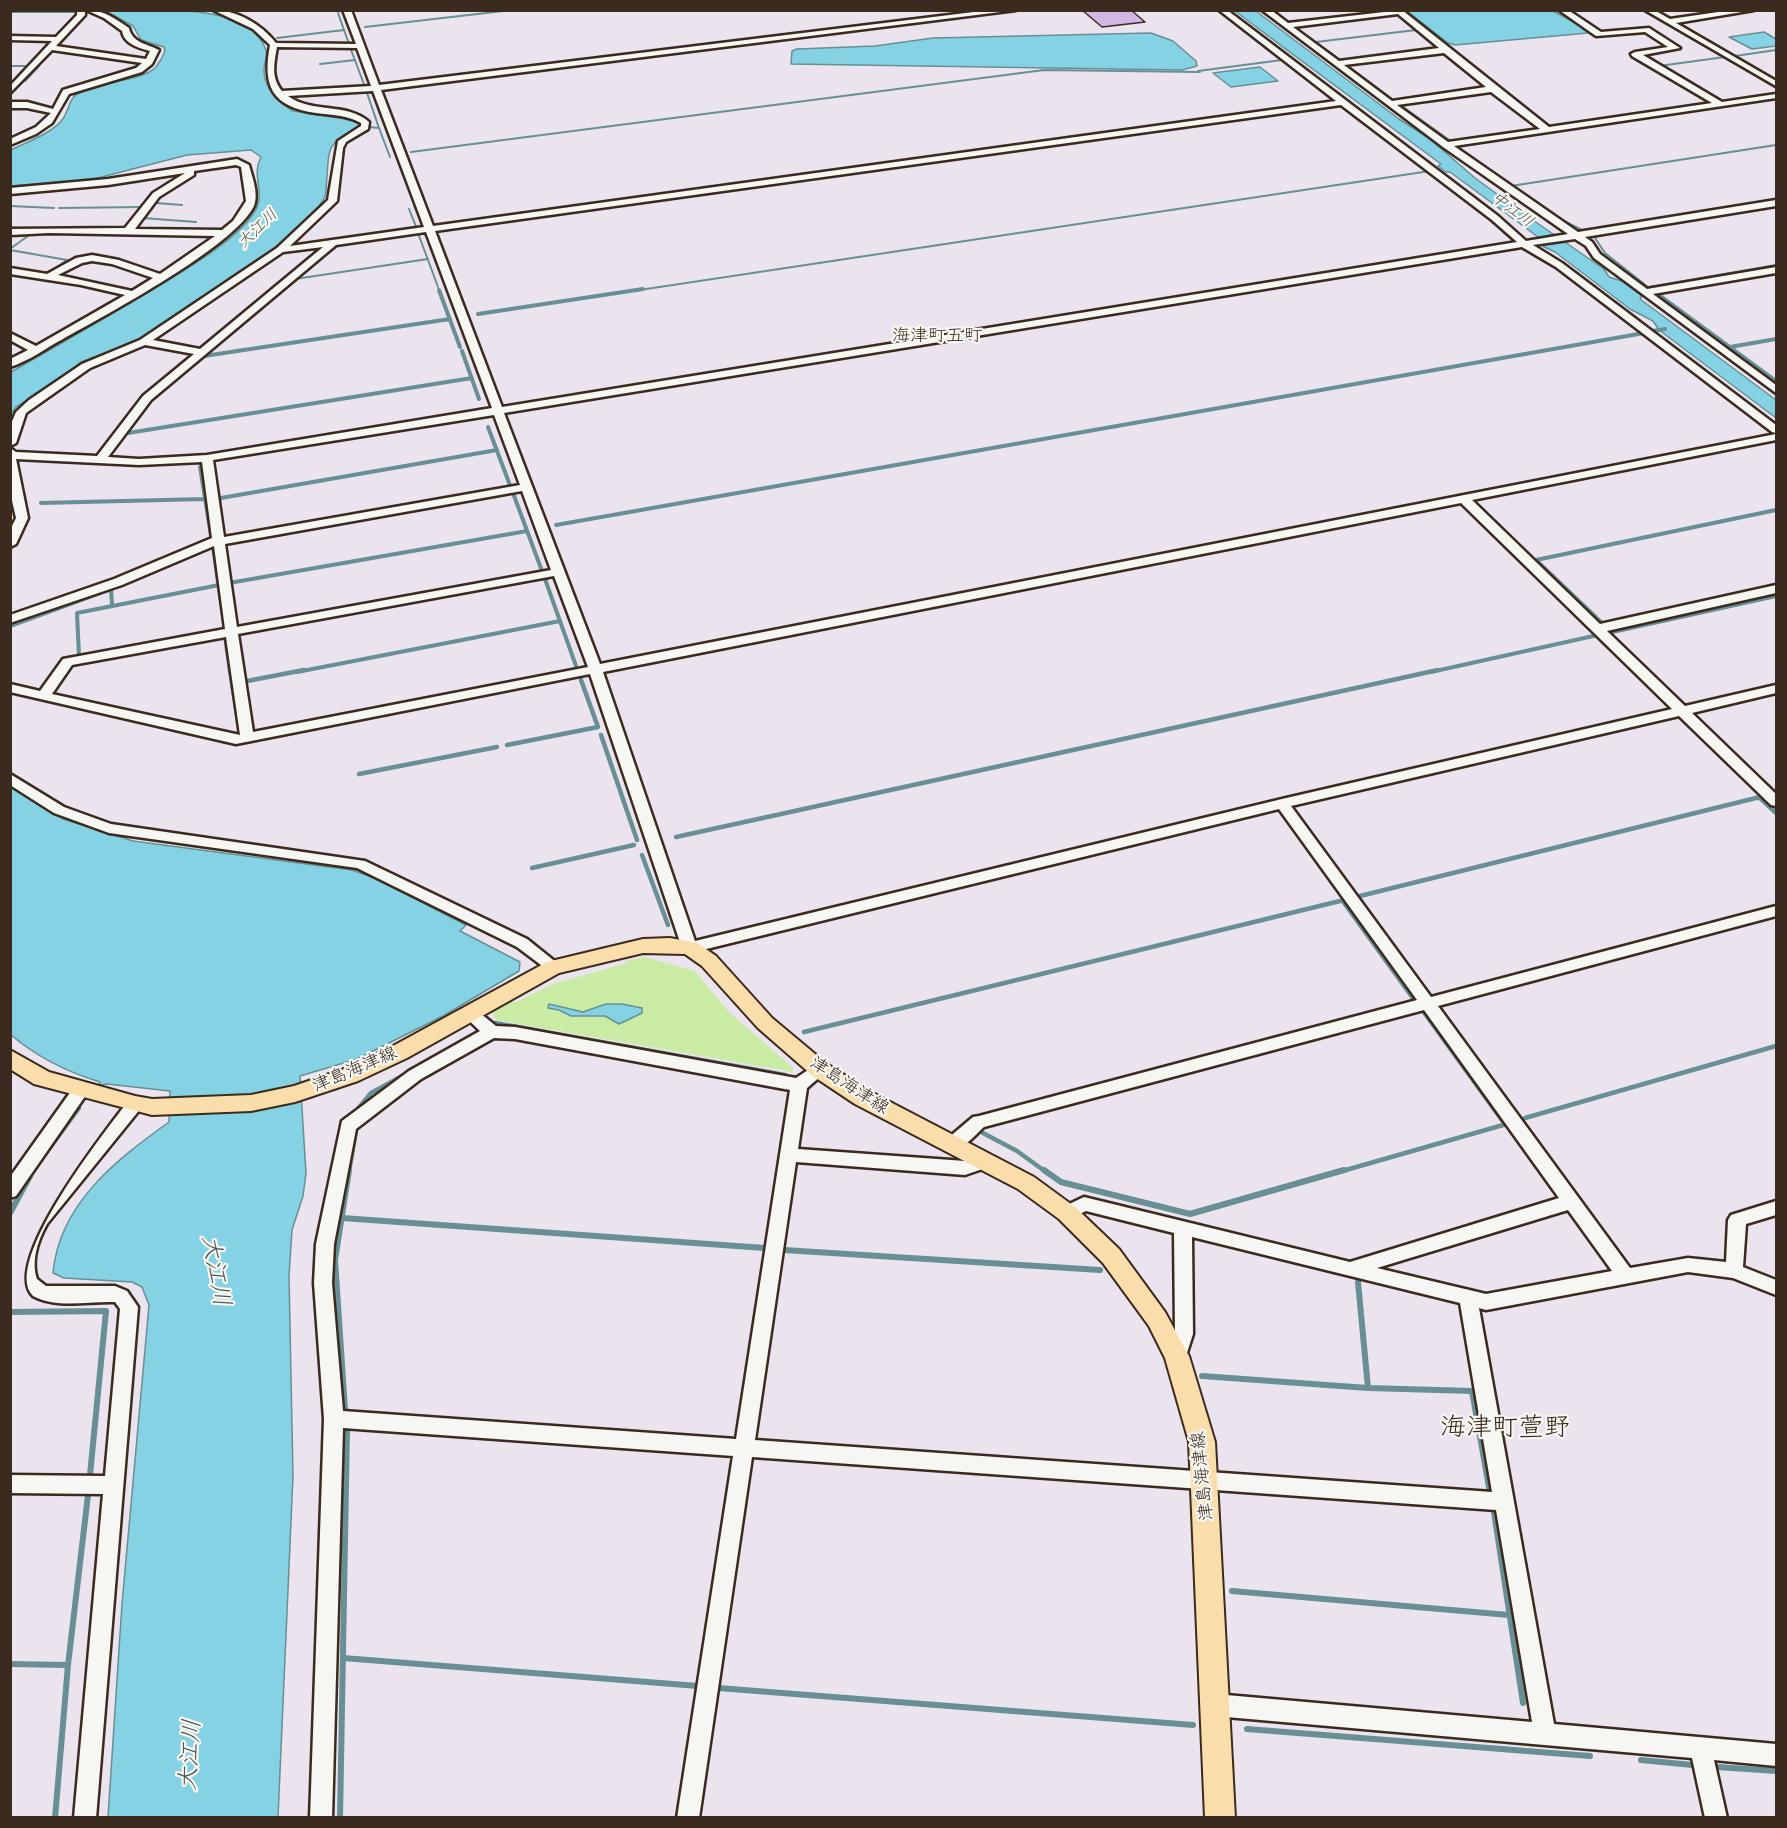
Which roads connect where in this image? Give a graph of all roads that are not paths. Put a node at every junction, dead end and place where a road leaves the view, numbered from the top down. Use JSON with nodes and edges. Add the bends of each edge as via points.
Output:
{"nodes":[{"id":1,"x":81,"y":10,"type":"edge"},
{"id":2,"x":89,"y":10,"type":"edge"},
{"id":3,"x":216,"y":10,"type":"edge"},
{"id":4,"x":347,"y":10,"type":"edge"},
{"id":5,"x":1013,"y":10,"type":"edge"},
{"id":6,"x":1222,"y":10,"type":"edge"},
{"id":7,"x":1265,"y":10,"type":"edge"},
{"id":8,"x":1562,"y":10,"type":"edge"},
{"id":9,"x":1648,"y":10,"type":"edge"},
{"id":10,"x":1751,"y":10,"type":"edge"},
{"id":11,"x":1398,"y":11,"type":"edge"},
{"id":12,"x":1668,"y":22,"type":"junction"},
{"id":13,"x":1286,"y":27,"type":"junction"},
{"id":14,"x":1684,"y":32,"type":"junction"},
{"id":15,"x":1654,"y":35,"type":"junction"},
{"id":16,"x":10,"y":38,"type":"edge"},
{"id":17,"x":59,"y":39,"type":"junction"},
{"id":18,"x":274,"y":45,"type":"junction"},
{"id":19,"x":359,"y":46,"type":"junction"},
{"id":20,"x":52,"y":48,"type":"junction"},
{"id":21,"x":1445,"y":50,"type":"junction"},
{"id":22,"x":149,"y":62,"type":"junction"},
{"id":23,"x":1336,"y":64,"type":"junction"},
{"id":24,"x":1776,"y":84,"type":"edge"},
{"id":25,"x":375,"y":88,"type":"junction"},
{"id":26,"x":1493,"y":89,"type":"junction"},
{"id":27,"x":10,"y":91,"type":"edge"},
{"id":28,"x":281,"y":94,"type":"junction"},
{"id":29,"x":1776,"y":96,"type":"edge"},
{"id":30,"x":1343,"y":102,"type":"junction"},
{"id":31,"x":1392,"y":103,"type":"junction"},
{"id":32,"x":1720,"y":104,"type":"junction"},
{"id":33,"x":10,"y":105,"type":"edge"},
{"id":34,"x":55,"y":112,"type":"junction"},
{"id":35,"x":1547,"y":130,"type":"junction"},
{"id":36,"x":10,"y":143,"type":"edge"},
{"id":37,"x":1446,"y":145,"type":"junction"},
{"id":38,"x":201,"y":167,"type":"junction"},
{"id":39,"x":12,"y":192,"type":"edge"},
{"id":40,"x":1776,"y":203,"type":"edge"},
{"id":41,"x":429,"y":230,"type":"junction"},
{"id":42,"x":128,"y":231,"type":"junction"},
{"id":43,"x":10,"y":232,"type":"edge"},
{"id":44,"x":223,"y":233,"type":"junction"},
{"id":45,"x":1577,"y":236,"type":"junction"},
{"id":46,"x":332,"y":244,"type":"junction"},
{"id":47,"x":1527,"y":244,"type":"junction"},
{"id":48,"x":280,"y":250,"type":"junction"},
{"id":49,"x":1776,"y":270,"type":"edge"},
{"id":50,"x":10,"y":271,"type":"edge"},
{"id":51,"x":49,"y":277,"type":"junction"},
{"id":52,"x":160,"y":277,"type":"junction"},
{"id":53,"x":1645,"y":292,"type":"junction"},
{"id":54,"x":132,"y":294,"type":"junction"},
{"id":55,"x":10,"y":336,"type":"edge"},
{"id":56,"x":144,"y":342,"type":"junction"},
{"id":57,"x":36,"y":350,"type":"junction"},
{"id":58,"x":201,"y":352,"type":"junction"},
{"id":59,"x":10,"y":364,"type":"edge"},
{"id":60,"x":1776,"y":390,"type":"edge"},
{"id":61,"x":498,"y":412,"type":"junction"},
{"id":62,"x":1776,"y":430,"type":"edge"},
{"id":63,"x":1776,"y":437,"type":"edge"},
{"id":64,"x":10,"y":443,"type":"edge"},
{"id":65,"x":11,"y":454,"type":"edge"},
{"id":66,"x":207,"y":458,"type":"junction"},
{"id":67,"x":100,"y":460,"type":"junction"},
{"id":68,"x":526,"y":488,"type":"junction"},
{"id":69,"x":1464,"y":499,"type":"junction"},
{"id":70,"x":217,"y":541,"type":"junction"},
{"id":71,"x":10,"y":544,"type":"edge"},
{"id":72,"x":558,"y":572,"type":"junction"},
{"id":73,"x":1776,"y":589,"type":"edge"},
{"id":74,"x":10,"y":619,"type":"edge"},
{"id":75,"x":1597,"y":629,"type":"junction"},
{"id":76,"x":232,"y":632,"type":"junction"},
{"id":77,"x":595,"y":669,"type":"junction"},
{"id":78,"x":10,"y":688,"type":"edge"},
{"id":79,"x":1776,"y":689,"type":"edge"},
{"id":80,"x":43,"y":696,"type":"junction"},
{"id":81,"x":1682,"y":711,"type":"junction"},
{"id":82,"x":247,"y":738,"type":"junction"},
{"id":83,"x":10,"y":778,"type":"edge"},
{"id":84,"x":1776,"y":802,"type":"edge"},
{"id":85,"x":1282,"y":804,"type":"junction"},
{"id":86,"x":1776,"y":911,"type":"edge"},
{"id":87,"x":690,"y":948,"type":"junction"},
{"id":88,"x":554,"y":967,"type":"junction"},
{"id":89,"x":1429,"y":1003,"type":"junction"},
{"id":90,"x":469,"y":1013,"type":"junction"},
{"id":91,"x":492,"y":1032,"type":"junction"},
{"id":92,"x":10,"y":1058,"type":"edge"},
{"id":93,"x":820,"y":1070,"type":"junction"},
{"id":94,"x":799,"y":1085,"type":"junction"},
{"id":95,"x":80,"y":1091,"type":"junction"},
{"id":96,"x":144,"y":1106,"type":"junction"},
{"id":97,"x":953,"y":1144,"type":"junction"},
{"id":98,"x":789,"y":1155,"type":"junction"},
{"id":99,"x":985,"y":1161,"type":"junction"},
{"id":100,"x":16,"y":1168,"type":"edge"},
{"id":101,"x":10,"y":1191,"type":"edge"},
{"id":102,"x":1573,"y":1201,"type":"junction"},
{"id":103,"x":1776,"y":1208,"type":"edge"},
{"id":104,"x":1067,"y":1213,"type":"junction"},
{"id":105,"x":1183,"y":1227,"type":"junction"},
{"id":106,"x":1353,"y":1268,"type":"junction"},
{"id":107,"x":1734,"y":1271,"type":"junction"},
{"id":108,"x":1625,"y":1275,"type":"junction"},
{"id":109,"x":1776,"y":1288,"type":"edge"},
{"id":110,"x":1468,"y":1298,"type":"junction"},
{"id":111,"x":1177,"y":1356,"type":"junction"},
{"id":112,"x":334,"y":1419,"type":"junction"},
{"id":113,"x":743,"y":1448,"type":"junction"},
{"id":114,"x":1206,"y":1480,"type":"junction"},
{"id":115,"x":10,"y":1484,"type":"edge"},
{"id":116,"x":112,"y":1485,"type":"junction"},
{"id":117,"x":1504,"y":1502,"type":"junction"},
{"id":118,"x":1215,"y":1705,"type":"junction"},
{"id":119,"x":1545,"y":1735,"type":"junction"},
{"id":120,"x":1701,"y":1749,"type":"junction"},
{"id":121,"x":1776,"y":1755,"type":"edge"},
{"id":122,"x":85,"y":1818,"type":"edge"},
{"id":123,"x":321,"y":1818,"type":"edge"},
{"id":124,"x":688,"y":1818,"type":"edge"},
{"id":125,"x":1220,"y":1818,"type":"edge"},
{"id":126,"x":1716,"y":1818,"type":"edge"}],
"edges":[{"from":1,"to":17,"type":"street","via":[[81,15]]},
{"from":2,"to":22,"type":"street","via":[[107,16],[126,30],[131,41],[155,50]]},
{"from":3,"to":18,"type":"street","via":[[255,26]]},
{"from":4,"to":19,"type":"street"},
{"from":5,"to":25,"type":"street"},
{"from":6,"to":30,"type":"street"},
{"from":7,"to":13,"type":"street"},
{"from":8,"to":15,"type":"street","via":[[1599,34],[1646,30]]},
{"from":9,"to":12,"type":"street"},
{"from":10,"to":12,"type":"street"},
{"from":11,"to":13,"type":"street"},
{"from":11,"to":21,"type":"street"},
{"from":12,"to":14,"type":"street"},
{"from":13,"to":23,"type":"street"},
{"from":14,"to":15,"type":"street"},
{"from":14,"to":24,"type":"street"},
{"from":15,"to":32,"type":"street","via":[[1676,48],[1635,54]]},
{"from":16,"to":17,"type":"street"},
{"from":17,"to":20,"type":"street"},
{"from":18,"to":19,"type":"street"},
{"from":18,"to":28,"type":"street","via":[[269,74],[273,88]]},
{"from":19,"to":25,"type":"street"},
{"from":20,"to":22,"type":"street"},
{"from":20,"to":27,"type":"street"},
{"from":21,"to":23,"type":"street"},
{"from":21,"to":26,"type":"street"},
{"from":22,"to":34,"type":"street","via":[[139,70],[66,92],[58,99]]},
{"from":23,"to":31,"type":"street"},
{"from":25,"to":28,"type":"street"},
{"from":25,"to":41,"type":"street"},
{"from":26,"to":31,"type":"street"},
{"from":26,"to":35,"type":"street"},
{"from":28,"to":48,"type":"street","via":[[296,107],[352,116],[365,124],[342,141],[332,201]]},
{"from":29,"to":32,"type":"street"},
{"from":30,"to":41,"type":"street"},
{"from":30,"to":47,"type":"street"},
{"from":31,"to":37,"type":"street"},
{"from":32,"to":35,"type":"street"},
{"from":33,"to":34,"type":"street"},
{"from":34,"to":36,"type":"street","via":[[47,123]]},
{"from":35,"to":37,"type":"street"},
{"from":37,"to":45,"type":"street"},
{"from":38,"to":39,"type":"street"},
{"from":38,"to":42,"type":"street","via":[[156,195]]},
{"from":38,"to":44,"type":"street","via":[[237,162],[245,165],[252,195],[249,207]]},
{"from":40,"to":45,"type":"street"},
{"from":41,"to":46,"type":"street"},
{"from":41,"to":61,"type":"street"},
{"from":42,"to":43,"type":"street"},
{"from":42,"to":44,"type":"street"},
{"from":44,"to":52,"type":"street"},
{"from":45,"to":47,"type":"street"},
{"from":45,"to":53,"type":"street"},
{"from":46,"to":48,"type":"street"},
{"from":46,"to":58,"type":"street"},
{"from":47,"to":61,"type":"street"},
{"from":47,"to":62,"type":"street"},
{"from":48,"to":56,"type":"street"},
{"from":49,"to":53,"type":"street"},
{"from":50,"to":51,"type":"street"},
{"from":51,"to":52,"type":"street","via":[[67,263],[89,257],[111,259]]},
{"from":51,"to":54,"type":"street"},
{"from":52,"to":54,"type":"street"},
{"from":53,"to":60,"type":"street"},
{"from":54,"to":57,"type":"street"},
{"from":55,"to":57,"type":"street"},
{"from":56,"to":58,"type":"street"},
{"from":56,"to":64,"type":"street","via":[[86,366],[33,402],[21,412]]},
{"from":57,"to":59,"type":"street"},
{"from":58,"to":67,"type":"street","via":[[147,398]]},
{"from":61,"to":66,"type":"street"},
{"from":61,"to":68,"type":"street"},
{"from":63,"to":69,"type":"street"},
{"from":65,"to":67,"type":"street"},
{"from":65,"to":71,"type":"street","via":[[22,518]]},
{"from":66,"to":67,"type":"street","via":[[176,462]]},
{"from":66,"to":70,"type":"street"},
{"from":68,"to":70,"type":"street"},
{"from":68,"to":72,"type":"street"},
{"from":69,"to":75,"type":"street"},
{"from":69,"to":77,"type":"street"},
{"from":70,"to":74,"type":"street","via":[[118,582]]},
{"from":70,"to":76,"type":"street"},
{"from":72,"to":76,"type":"street"},
{"from":72,"to":77,"type":"street"},
{"from":73,"to":75,"type":"street"},
{"from":75,"to":81,"type":"street"},
{"from":76,"to":80,"type":"street","via":[[68,662]]},
{"from":76,"to":82,"type":"street"},
{"from":77,"to":82,"type":"street"},
{"from":77,"to":87,"type":"street"},
{"from":78,"to":80,"type":"street"},
{"from":79,"to":81,"type":"street"},
{"from":80,"to":82,"type":"street","via":[[236,740]]},
{"from":81,"to":84,"type":"street"},
{"from":81,"to":85,"type":"street"},
{"from":83,"to":88,"type":"street","via":[[59,810],[109,828],[360,864],[522,943]]},
{"from":85,"to":87,"type":"street"},
{"from":85,"to":89,"type":"street"},
{"from":86,"to":89,"type":"street"},
{"from":87,"to":88,"type":"main road","name":"津島海津線","via":[[643,946]]},
{"from":87,"to":93,"type":"main road","name":"津島海津線","via":[[709,961],[765,1023]]},
{"from":88,"to":90,"type":"main road","name":"津島海津線"},
{"from":89,"to":97,"type":"street","via":[[979,1122]]},
{"from":89,"to":102,"type":"street"},
{"from":90,"to":91,"type":"street"},
{"from":90,"to":96,"type":"main road","name":"津島海津線","via":[[351,1075],[295,1094],[251,1103]]},
{"from":91,"to":94,"type":"street"},
{"from":91,"to":112,"type":"street","via":[[415,1075],[348,1126],[325,1244],[323,1283]]},
{"from":92,"to":95,"type":"main road","name":"津島海津線","via":[[42,1078]]},
{"from":93,"to":94,"type":"street"},
{"from":93,"to":97,"type":"main road","name":"津島海津線","via":[[863,1098]]},
{"from":94,"to":98,"type":"street"},
{"from":95,"to":96,"type":"main road","name":"津島海津線"},
{"from":95,"to":100,"type":"street"},
{"from":96,"to":116,"type":"street","via":[[40,1220],[28,1253],[26,1272],[36,1290],[49,1294],[115,1294],[129,1307]]},
{"from":97,"to":99,"type":"main road","name":"津島海津線"},
{"from":98,"to":99,"type":"street","via":[[965,1168]]},
{"from":98,"to":113,"type":"street"},
{"from":99,"to":104,"type":"main road","name":"津島海津線","via":[[1026,1183]]},
{"from":100,"to":101,"type":"street"},
{"from":102,"to":106,"type":"street"},
{"from":102,"to":108,"type":"street"},
{"from":103,"to":107,"type":"street","via":[[1737,1220]]},
{"from":104,"to":105,"type":"street","via":[[1084,1204]]},
{"from":104,"to":111,"type":"main road","name":"津島海津線","via":[[1136,1287]]},
{"from":105,"to":106,"type":"street"},
{"from":105,"to":111,"type":"street","via":[[1184,1334]]},
{"from":106,"to":110,"type":"street"},
{"from":107,"to":108,"type":"street","via":[[1688,1265]]},
{"from":107,"to":109,"type":"street"},
{"from":108,"to":110,"type":"street","via":[[1486,1302]]},
{"from":110,"to":117,"type":"street"},
{"from":111,"to":114,"type":"main road","name":"津島海津線","via":[[1199,1430]]},
{"from":112,"to":113,"type":"street"},
{"from":112,"to":123,"type":"street"},
{"from":113,"to":114,"type":"street"},
{"from":113,"to":124,"type":"street"},
{"from":114,"to":117,"type":"street"},
{"from":114,"to":118,"type":"main road","name":"津島海津線"},
{"from":115,"to":116,"type":"street"},
{"from":116,"to":122,"type":"street"},
{"from":117,"to":119,"type":"street"},
{"from":118,"to":119,"type":"street"},
{"from":118,"to":125,"type":"main road","name":"津島海津線"},
{"from":119,"to":120,"type":"street"},
{"from":120,"to":121,"type":"street"},
{"from":120,"to":126,"type":"street"}]}
